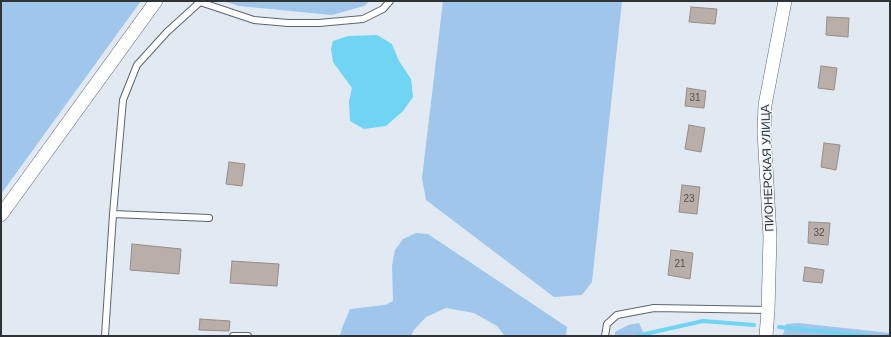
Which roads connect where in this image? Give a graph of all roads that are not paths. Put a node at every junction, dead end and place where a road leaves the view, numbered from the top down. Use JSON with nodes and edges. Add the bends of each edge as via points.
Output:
{"nodes":[{"id":1,"x":156,"y":1,"type":"edge"},
{"id":2,"x":390,"y":1,"type":"edge"},
{"id":3,"x":785,"y":1,"type":"edge"},
{"id":4,"x":199,"y":2,"type":"edge"},
{"id":5,"x":113,"y":214,"type":"junction"},
{"id":6,"x":1,"y":215,"type":"edge"},
{"id":7,"x":209,"y":218,"type":"dead end"},
{"id":8,"x":768,"y":310,"type":"junction"},
{"id":9,"x":106,"y":336,"type":"edge"},
{"id":10,"x":233,"y":336,"type":"edge"},
{"id":11,"x":248,"y":336,"type":"edge"},
{"id":12,"x":604,"y":336,"type":"edge"},
{"id":13,"x":766,"y":336,"type":"edge"}],
"edges":[{"from":1,"to":6,"type":"street"},
{"from":2,"to":4,"type":"lane","via":[[383,9],[363,19],[288,23],[254,20]]},
{"from":3,"to":8,"type":"street","name":"ПИОНЕРСКАЯ УЛИЦА","via":[[765,105],[764,132],[770,237]]},
{"from":4,"to":5,"type":"lane","via":[[137,65],[123,100]]},
{"from":5,"to":7,"type":"lane"},
{"from":5,"to":9,"type":"lane"},
{"from":8,"to":12,"type":"lane","via":[[654,308],[617,315],[607,324]]},
{"from":8,"to":13,"type":"street","name":"ПИОНЕРСКАЯ УЛИЦА"},
{"from":10,"to":11,"type":"lane"}]}
